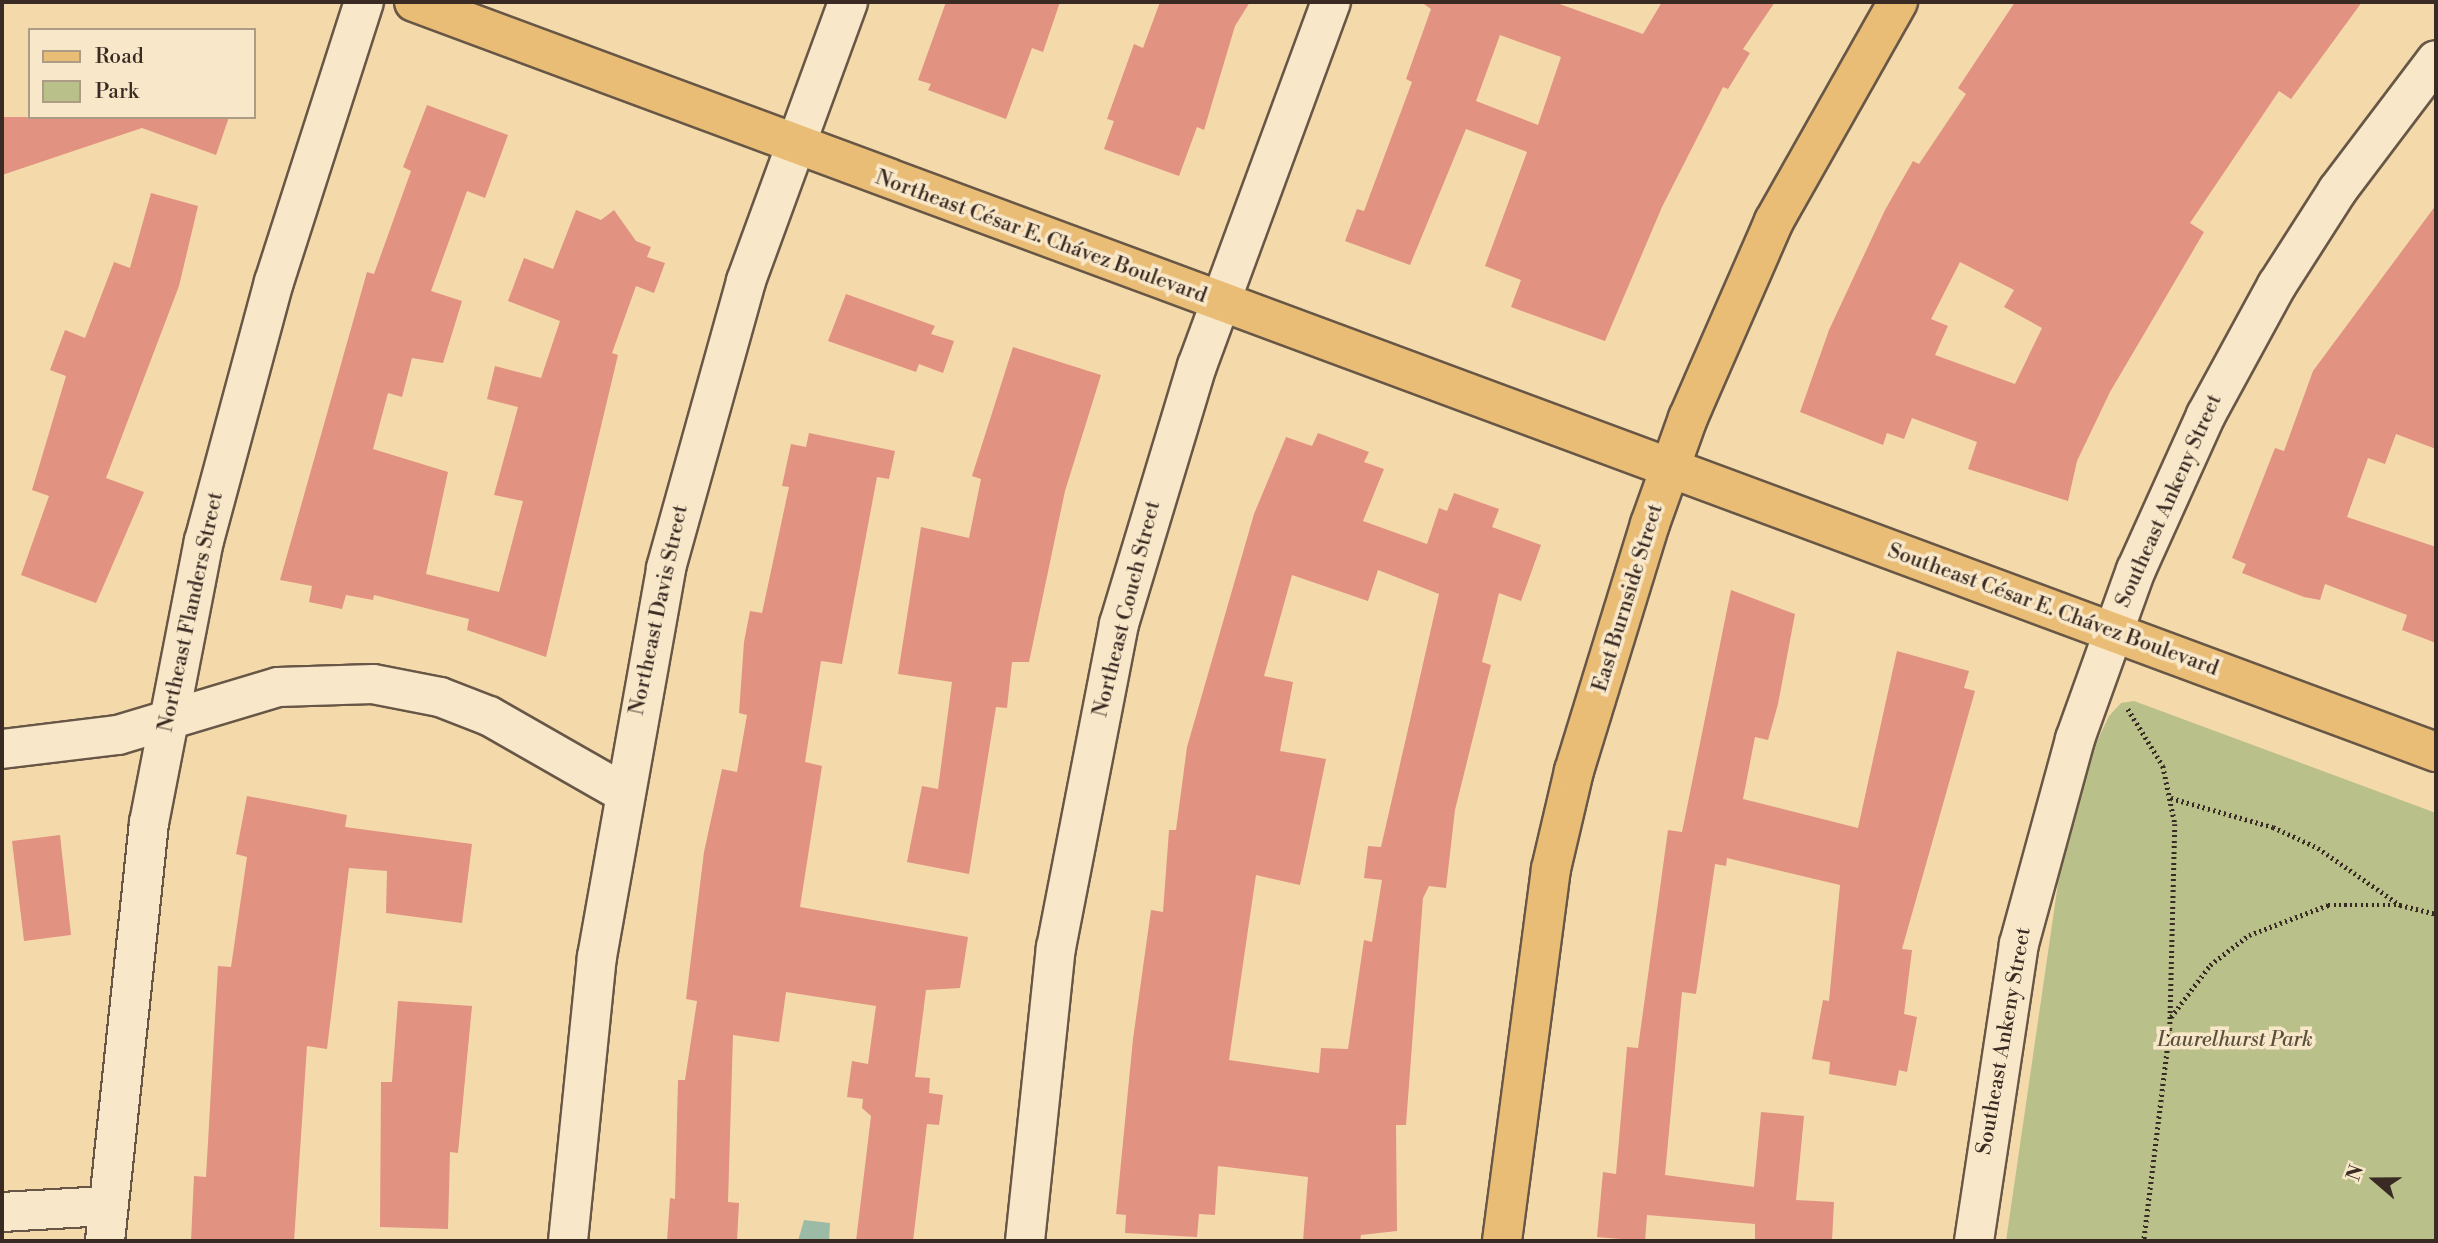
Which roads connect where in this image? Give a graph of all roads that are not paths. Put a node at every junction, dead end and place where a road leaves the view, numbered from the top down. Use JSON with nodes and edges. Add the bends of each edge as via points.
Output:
{"nodes":[{"id":1,"x":364,"y":2,"type":"edge"},
{"id":2,"x":414,"y":2,"type":"edge"},
{"id":3,"x":848,"y":2,"type":"edge"},
{"id":4,"x":1331,"y":2,"type":"edge"},
{"id":5,"x":1898,"y":2,"type":"edge"},
{"id":6,"x":2436,"y":60,"type":"edge"},
{"id":7,"x":796,"y":146,"type":"junction"},
{"id":8,"x":1220,"y":302,"type":"junction"},
{"id":9,"x":1669,"y":468,"type":"junction"},
{"id":10,"x":2112,"y":632,"type":"junction"},
{"id":11,"x":167,"y":722,"type":"junction"},
{"id":12,"x":2,"y":749,"type":"edge"},
{"id":13,"x":2436,"y":752,"type":"edge"},
{"id":14,"x":622,"y":792,"type":"junction"},
{"id":15,"x":2,"y":1212,"type":"edge"},
{"id":16,"x":106,"y":1224,"type":"edge"},
{"id":17,"x":568,"y":1241,"type":"edge"},
{"id":18,"x":1025,"y":1241,"type":"edge"},
{"id":19,"x":1502,"y":1241,"type":"edge"},
{"id":20,"x":1974,"y":1241,"type":"edge"}],
"edges":[{"from":1,"to":11,"type":"street","name":"Northeast Flanders Street","via":[[241,396]]},
{"from":2,"to":7,"type":"main road","name":"Northeast César E. Chávez Boulevard"},
{"from":3,"to":7,"type":"street","name":"Northeast Davis Street"},
{"from":4,"to":8,"type":"street","name":"Northeast Couch Street"},
{"from":5,"to":9,"type":"main road","name":"East Burnside Street","via":[[1782,205]]},
{"from":6,"to":10,"type":"street","name":"Southeast Ankeny Street","via":[[2337,191],[2246,337],[2166,501]]},
{"from":7,"to":8,"type":"main road","name":"Northeast César E. Chávez Boulevard"},
{"from":7,"to":14,"type":"street","name":"Northeast Davis Street","via":[[693,459]]},
{"from":8,"to":9,"type":"main road","name":"Northeast César E. Chávez Boulevard"},
{"from":8,"to":18,"type":"street","name":"Northeast Couch Street","via":[[1123,611],[1082,798],[1040,1058]]},
{"from":9,"to":10,"type":"main road","name":"Southeast César E. Chávez Boulevard"},
{"from":9,"to":19,"type":"main road","name":"East Burnside Street","via":[[1574,771],[1551,869]]},
{"from":10,"to":13,"type":"main road","name":"Southeast César E. Chávez Boulevard"},
{"from":10,"to":20,"type":"street","name":"Southeast Ankeny Street","via":[[2060,787],[2020,944]]},
{"from":11,"to":12,"type":"street","via":[[118,735]]},
{"from":11,"to":14,"type":"street","via":[[278,687],[334,682],[406,688],[489,716]]},
{"from":11,"to":16,"type":"street","name":"Northeast Flanders Street"},
{"from":14,"to":17,"type":"street","name":"Northeast Davis Street","via":[[582,1071]]},
{"from":15,"to":16,"type":"street"}]}
